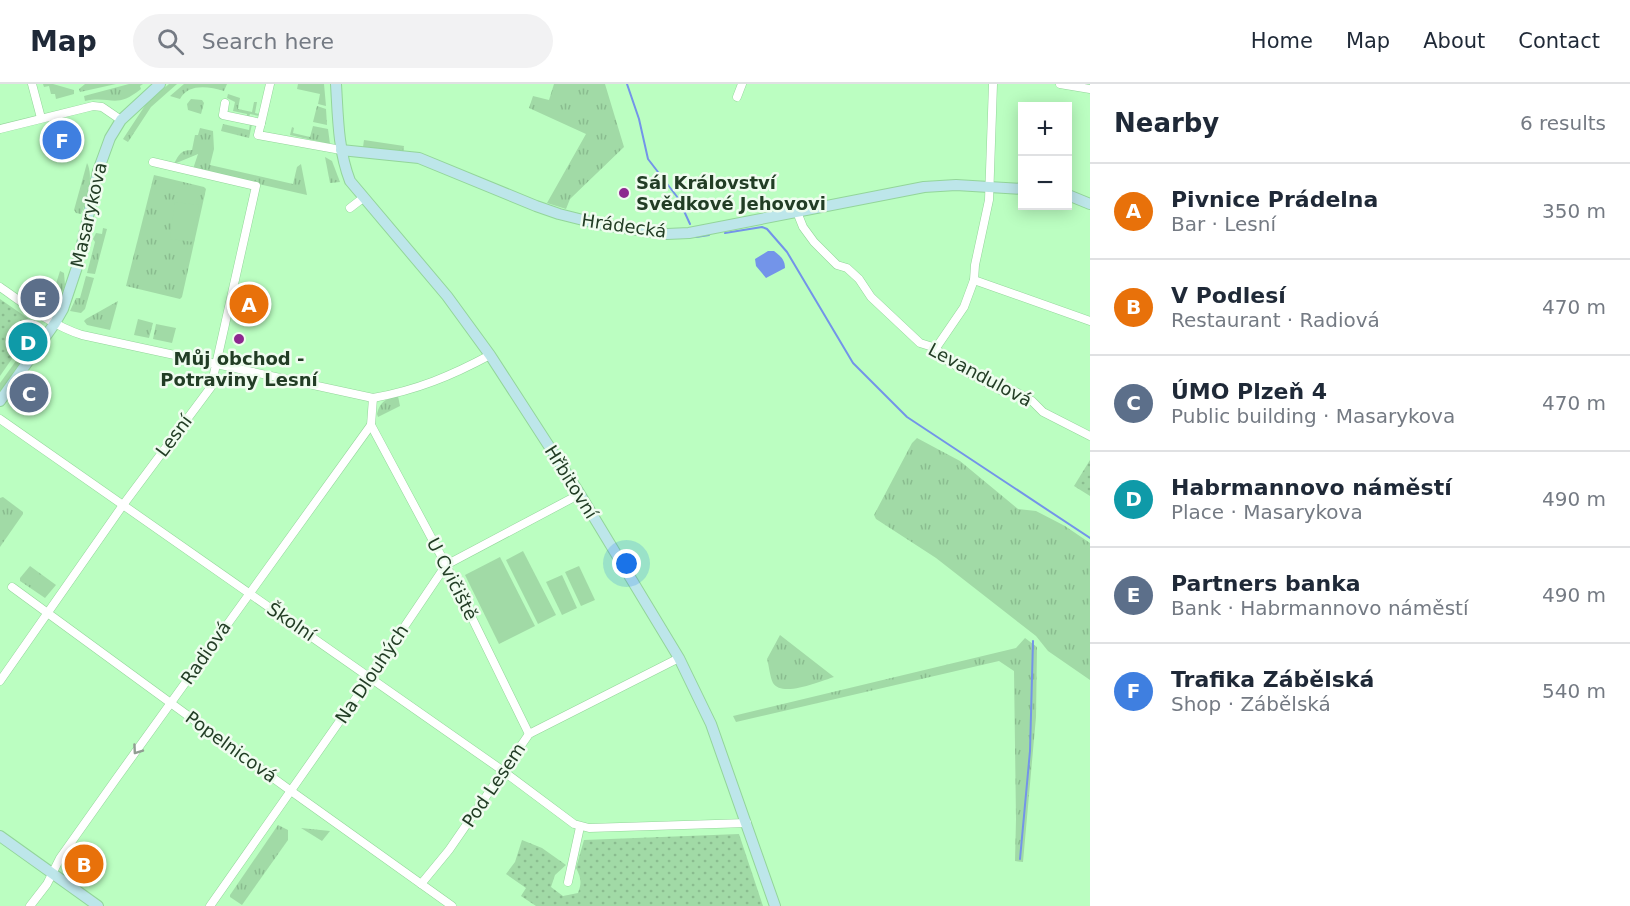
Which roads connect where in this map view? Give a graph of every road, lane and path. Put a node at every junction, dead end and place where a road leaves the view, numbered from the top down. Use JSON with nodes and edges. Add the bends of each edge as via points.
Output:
{"nodes":[{"id":1,"x":32,"y":84,"type":"edge"},
{"id":2,"x":160,"y":84,"type":"edge"},
{"id":3,"x":270,"y":84,"type":"edge"},
{"id":4,"x":336,"y":84,"type":"edge"},
{"id":5,"x":742,"y":84,"type":"edge"},
{"id":6,"x":993,"y":84,"type":"edge"},
{"id":7,"x":1060,"y":84,"type":"edge"},
{"id":8,"x":1090,"y":89,"type":"edge"},
{"id":9,"x":737,"y":97,"type":"dead end"},
{"id":10,"x":225,"y":103,"type":"dead end"},
{"id":11,"x":41,"y":117,"type":"junction"},
{"id":12,"x":121,"y":120,"type":"junction"},
{"id":13,"x":261,"y":123,"type":"junction"},
{"id":14,"x":0,"y":129,"type":"edge"},
{"id":15,"x":336,"y":150,"type":"junction"},
{"id":16,"x":153,"y":162,"type":"dead end"},
{"id":17,"x":989,"y":187,"type":"junction"},
{"id":18,"x":1018,"y":189,"type":"edge"},
{"id":19,"x":1072,"y":197,"type":"edge"},
{"id":20,"x":363,"y":198,"type":"junction"},
{"id":21,"x":1090,"y":204,"type":"edge"},
{"id":22,"x":350,"y":208,"type":"dead end"},
{"id":23,"x":797,"y":212,"type":"junction"},
{"id":24,"x":974,"y":280,"type":"junction"},
{"id":25,"x":0,"y":287,"type":"edge"},
{"id":26,"x":1090,"y":321,"type":"edge"},
{"id":27,"x":55,"y":323,"type":"junction"},
{"id":28,"x":936,"y":348,"type":"junction"},
{"id":29,"x":490,"y":355,"type":"junction"},
{"id":30,"x":217,"y":365,"type":"junction"},
{"id":31,"x":373,"y":398,"type":"junction"},
{"id":32,"x":0,"y":401,"type":"edge"},
{"id":33,"x":0,"y":419,"type":"edge"},
{"id":34,"x":371,"y":425,"type":"junction"},
{"id":35,"x":1090,"y":436,"type":"edge"},
{"id":36,"x":580,"y":494,"type":"junction"},
{"id":37,"x":123,"y":506,"type":"junction"},
{"id":38,"x":446,"y":565,"type":"junction"},
{"id":39,"x":12,"y":587,"type":"dead end"},
{"id":40,"x":248,"y":594,"type":"junction"},
{"id":41,"x":48,"y":615,"type":"junction"},
{"id":42,"x":679,"y":658,"type":"junction"},
{"id":43,"x":3,"y":671,"type":"edge"},
{"id":44,"x":370,"y":677,"type":"junction"},
{"id":45,"x":0,"y":681,"type":"edge"},
{"id":46,"x":171,"y":703,"type":"junction"},
{"id":47,"x":529,"y":734,"type":"junction"},
{"id":48,"x":504,"y":772,"type":"junction"},
{"id":49,"x":291,"y":791,"type":"junction"},
{"id":50,"x":747,"y":823,"type":"junction"},
{"id":51,"x":580,"y":827,"type":"junction"},
{"id":52,"x":0,"y":836,"type":"edge"},
{"id":53,"x":51,"y":873,"type":"junction"},
{"id":54,"x":568,"y":882,"type":"dead end"},
{"id":55,"x":422,"y":884,"type":"junction"},
{"id":56,"x":30,"y":906,"type":"edge"},
{"id":57,"x":98,"y":906,"type":"edge"},
{"id":58,"x":210,"y":906,"type":"edge"},
{"id":59,"x":452,"y":906,"type":"edge"},
{"id":60,"x":775,"y":906,"type":"edge"}],
"edges":[{"from":1,"to":11,"type":"street"},
{"from":2,"to":12,"type":"street","name":"Masarykova"},
{"from":3,"to":13,"type":"street"},
{"from":4,"to":15,"type":"street","name":"Hřbitovní"},
{"from":5,"to":9,"type":"street"},
{"from":6,"to":17,"type":"street"},
{"from":7,"to":8,"type":"street"},
{"from":10,"to":13,"type":"street","via":[[223,115]]},
{"from":11,"to":12,"type":"street","via":[[93,106],[102,107]]},
{"from":11,"to":14,"type":"street"},
{"from":12,"to":27,"type":"street","name":"Masarykova","via":[[98,171],[77,267]]},
{"from":13,"to":15,"type":"street","name":"Hrádecká","via":[[258,135]]},
{"from":15,"to":20,"type":"street","name":"Hřbitovní"},
{"from":15,"to":23,"type":"street","name":"Hrádecká","via":[[419,158],[559,214],[640,232],[689,232]]},
{"from":16,"to":30,"type":"street","name":"Lesní","via":[[255,186]]},
{"from":17,"to":18,"type":"street","name":"Hrádecká"},
{"from":17,"to":23,"type":"street","name":"Hrádecká","via":[[924,187]]},
{"from":17,"to":24,"type":"street"},
{"from":19,"to":21,"type":"street"},
{"from":20,"to":22,"type":"street"},
{"from":20,"to":29,"type":"street","name":"Hřbitovní","via":[[447,297]]},
{"from":23,"to":28,"type":"street","name":"Levandulová","via":[[814,242],[837,265],[847,268],[920,344]]},
{"from":24,"to":26,"type":"street"},
{"from":24,"to":28,"type":"street","via":[[964,307]]},
{"from":25,"to":27,"type":"street"},
{"from":27,"to":30,"type":"street","via":[[82,335]]},
{"from":27,"to":32,"type":"street","name":"Masarykova"},
{"from":28,"to":35,"type":"street","name":"Levandulová","via":[[946,360],[1002,391],[1016,392],[1043,412]]},
{"from":29,"to":31,"type":"street","via":[[442,380]]},
{"from":29,"to":36,"type":"street","name":"Hřbitovní"},
{"from":30,"to":31,"type":"street"},
{"from":30,"to":37,"type":"street","name":"Lesní","via":[[211,387]]},
{"from":31,"to":34,"type":"street"},
{"from":33,"to":37,"type":"street","name":"Školní"},
{"from":34,"to":38,"type":"street","name":"U Cvičiště"},
{"from":34,"to":40,"type":"street","name":"Radiová"},
{"from":36,"to":38,"type":"street","name":"Na Dlouhých"},
{"from":36,"to":42,"type":"street","name":"Hřbitovní"},
{"from":37,"to":40,"type":"street","name":"Školní"},
{"from":37,"to":41,"type":"street","name":"Lesní"},
{"from":38,"to":44,"type":"street","name":"Na Dlouhých"},
{"from":38,"to":47,"type":"street","name":"U Cvičiště"},
{"from":39,"to":41,"type":"street","name":"Popelnicová"},
{"from":40,"to":44,"type":"street","name":"Školní"},
{"from":40,"to":46,"type":"street","name":"Radiová"},
{"from":41,"to":43,"type":"street","name":"Lesní"},
{"from":41,"to":46,"type":"street","name":"Popelnicová"},
{"from":42,"to":47,"type":"street","name":"Pod Lesem"},
{"from":42,"to":50,"type":"street","name":"Hřbitovní","via":[[711,724]]},
{"from":43,"to":45,"type":"street","name":"Lesní"},
{"from":44,"to":48,"type":"street","name":"Školní"},
{"from":44,"to":49,"type":"street","name":"Na Dlouhých"},
{"from":46,"to":49,"type":"street","name":"Popelnicová"},
{"from":46,"to":53,"type":"street","name":"Radiová","one_way":true},
{"from":47,"to":48,"type":"street","name":"Pod Lesem"},
{"from":48,"to":51,"type":"street","name":"Školní"},
{"from":48,"to":55,"type":"street","name":"Pod Lesem"},
{"from":49,"to":55,"type":"street","name":"Popelnicová"},
{"from":49,"to":58,"type":"street","name":"Na Dlouhých"},
{"from":50,"to":51,"type":"street"},
{"from":50,"to":60,"type":"street","name":"Hřbitovní"},
{"from":51,"to":54,"type":"street"},
{"from":52,"to":53,"type":"street"},
{"from":53,"to":56,"type":"street","name":"Radiová"},
{"from":53,"to":57,"type":"street"},
{"from":55,"to":59,"type":"street","name":"Popelnicová"}]}
